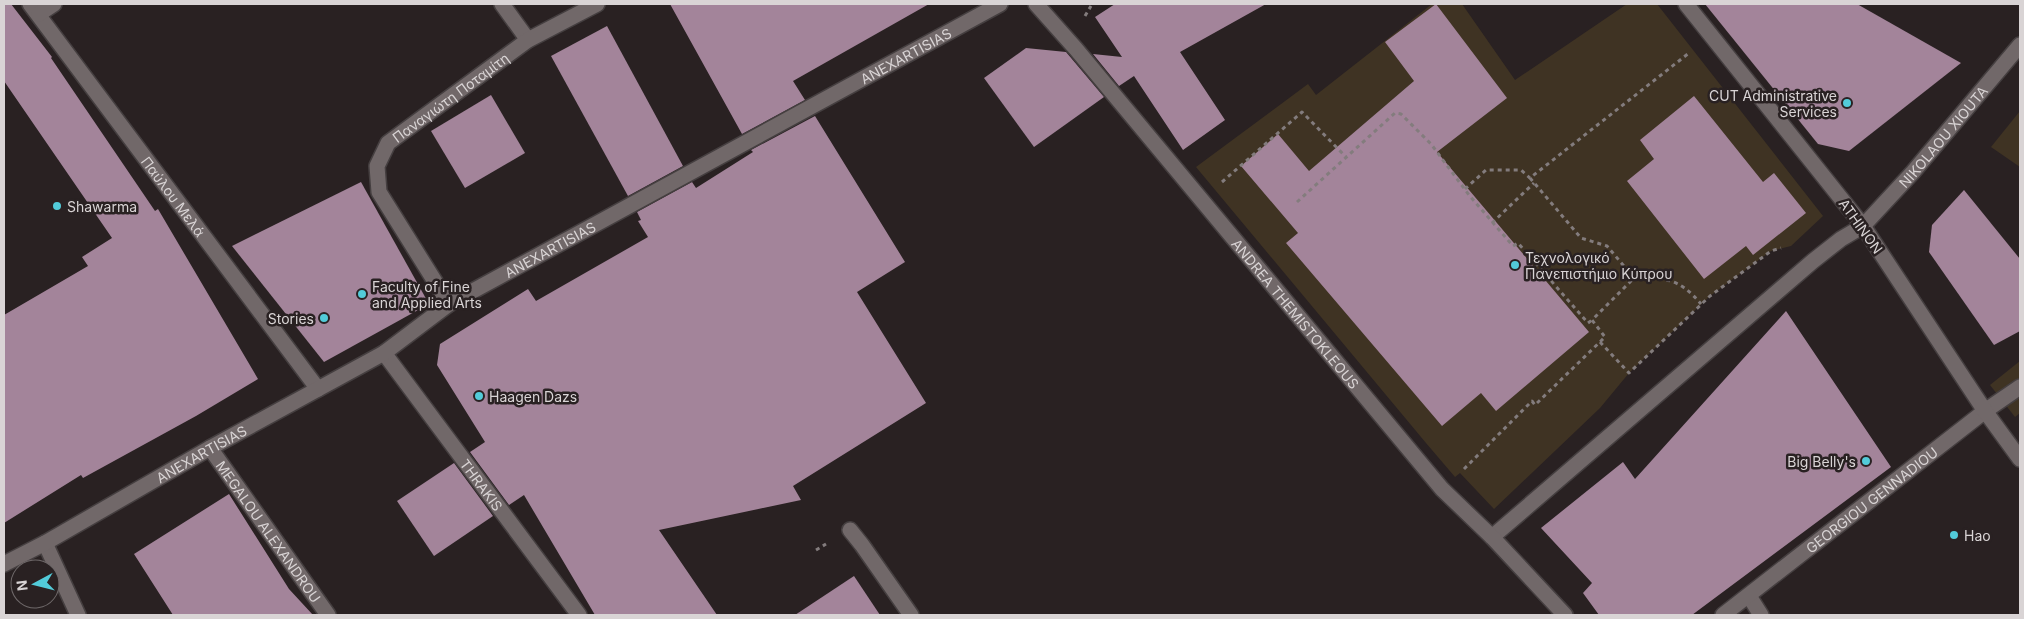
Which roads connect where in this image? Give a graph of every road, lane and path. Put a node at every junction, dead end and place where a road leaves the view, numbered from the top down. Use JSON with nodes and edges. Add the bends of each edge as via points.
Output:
{"nodes":[{"id":1,"x":54,"y":4,"type":"edge"},
{"id":2,"x":502,"y":4,"type":"edge"},
{"id":3,"x":597,"y":4,"type":"edge"},
{"id":4,"x":1000,"y":4,"type":"edge"},
{"id":5,"x":1036,"y":4,"type":"edge"},
{"id":6,"x":1686,"y":4,"type":"edge"},
{"id":7,"x":34,"y":9,"type":"edge"},
{"id":8,"x":528,"y":40,"type":"junction"},
{"id":9,"x":2020,"y":45,"type":"edge"},
{"id":10,"x":1692,"y":51,"type":"dead end"},
{"id":11,"x":1346,"y":157,"type":"junction"},
{"id":12,"x":1530,"y":178,"type":"junction"},
{"id":13,"x":1534,"y":183,"type":"junction"},
{"id":14,"x":1464,"y":190,"type":"junction"},
{"id":15,"x":1202,"y":200,"type":"junction"},
{"id":16,"x":1297,"y":202,"type":"dead end"},
{"id":17,"x":1492,"y":223,"type":"junction"},
{"id":18,"x":1863,"y":226,"type":"junction"},
{"id":19,"x":1785,"y":247,"type":"dead end"},
{"id":20,"x":1634,"y":278,"type":"junction"},
{"id":21,"x":449,"y":304,"type":"junction"},
{"id":22,"x":1702,"y":304,"type":"junction"},
{"id":23,"x":1592,"y":320,"type":"junction"},
{"id":24,"x":1600,"y":342,"type":"junction"},
{"id":25,"x":384,"y":353,"type":"junction"},
{"id":26,"x":2020,"y":387,"type":"edge"},
{"id":27,"x":318,"y":389,"type":"junction"},
{"id":28,"x":1985,"y":411,"type":"junction"},
{"id":29,"x":210,"y":448,"type":"junction"},
{"id":30,"x":2020,"y":459,"type":"edge"},
{"id":31,"x":1460,"y":473,"type":"dead end"},
{"id":32,"x":850,"y":530,"type":"dead end"},
{"id":33,"x":1492,"y":536,"type":"junction"},
{"id":34,"x":45,"y":544,"type":"junction"},
{"id":35,"x":4,"y":564,"type":"edge"},
{"id":36,"x":1749,"y":596,"type":"junction"},
{"id":37,"x":78,"y":615,"type":"edge"},
{"id":38,"x":328,"y":615,"type":"edge"},
{"id":39,"x":579,"y":615,"type":"edge"},
{"id":40,"x":911,"y":615,"type":"edge"},
{"id":41,"x":1565,"y":615,"type":"edge"},
{"id":42,"x":1722,"y":615,"type":"edge"},
{"id":43,"x":1761,"y":615,"type":"edge"}],
"edges":[{"from":1,"to":7,"type":"street"},
{"from":2,"to":8,"type":"street"},
{"from":3,"to":8,"type":"street","name":"Παναγιώτη Ποταμίτη"},
{"from":4,"to":21,"type":"street","name":"ANEXARTISIAS"},
{"from":5,"to":15,"type":"street","name":"ANDREA THEMISTOKLEOUS"},
{"from":6,"to":18,"type":"street","name":"ATHINON"},
{"from":7,"to":27,"type":"street","name":"Παύλου Μελά"},
{"from":8,"to":21,"type":"street","name":"Παναγιώτη Ποταμίτη","via":[[388,143],[377,166],[379,192]]},
{"from":9,"to":18,"type":"street","name":"NIKOLAOU XIOUTA"},
{"from":10,"to":12,"type":"path"},
{"from":11,"to":14,"type":"path","via":[[1394,113],[1401,114],[1431,144]]},
{"from":11,"to":15,"type":"path","via":[[1302,112]]},
{"from":11,"to":16,"type":"path"},
{"from":12,"to":13,"type":"path"},
{"from":12,"to":14,"type":"path","via":[[1521,170],[1486,170]]},
{"from":13,"to":17,"type":"path"},
{"from":13,"to":20,"type":"path","via":[[1581,238],[1607,246]]},
{"from":14,"to":17,"type":"path"},
{"from":15,"to":33,"type":"street","name":"ANDREA THEMISTOKLEOUS","via":[[1442,489]]},
{"from":17,"to":23,"type":"path","via":[[1513,246],[1518,242],[1588,323]]},
{"from":18,"to":28,"type":"street","name":"ATHINON"},
{"from":18,"to":33,"type":"street","name":"NIKOLAOU XIOUTA","via":[[1813,261]]},
{"from":19,"to":22,"type":"path","via":[[1771,251]]},
{"from":20,"to":22,"type":"path","via":[[1657,278],[1679,283]]},
{"from":20,"to":23,"type":"path"},
{"from":21,"to":25,"type":"street","name":"ANEXARTISIAS"},
{"from":22,"to":24,"type":"path","via":[[1629,373]]},
{"from":23,"to":24,"type":"path","via":[[1605,337]]},
{"from":24,"to":31,"type":"path","via":[[1535,405],[1532,401]]},
{"from":25,"to":27,"type":"street","name":"ANEXARTISIAS"},
{"from":25,"to":39,"type":"street","name":"THRAKIS"},
{"from":26,"to":28,"type":"street","name":"GEORGIOU GENNADIOU"},
{"from":27,"to":29,"type":"street","name":"ANEXARTISIAS"},
{"from":28,"to":30,"type":"street","name":"ATHINON"},
{"from":28,"to":36,"type":"street","name":"GEORGIOU GENNADIOU"},
{"from":29,"to":34,"type":"street","name":"ANEXARTISIAS"},
{"from":29,"to":38,"type":"street","name":"MEGALOU ALEXANDROU"},
{"from":32,"to":40,"type":"street"},
{"from":33,"to":41,"type":"street","name":"ANDREA THEMISTOKLEOUS"},
{"from":34,"to":35,"type":"street","name":"ANEXARTISIAS"},
{"from":34,"to":37,"type":"street"},
{"from":36,"to":42,"type":"street","name":"GEORGIOU GENNADIOU"},
{"from":36,"to":43,"type":"street"}]}
